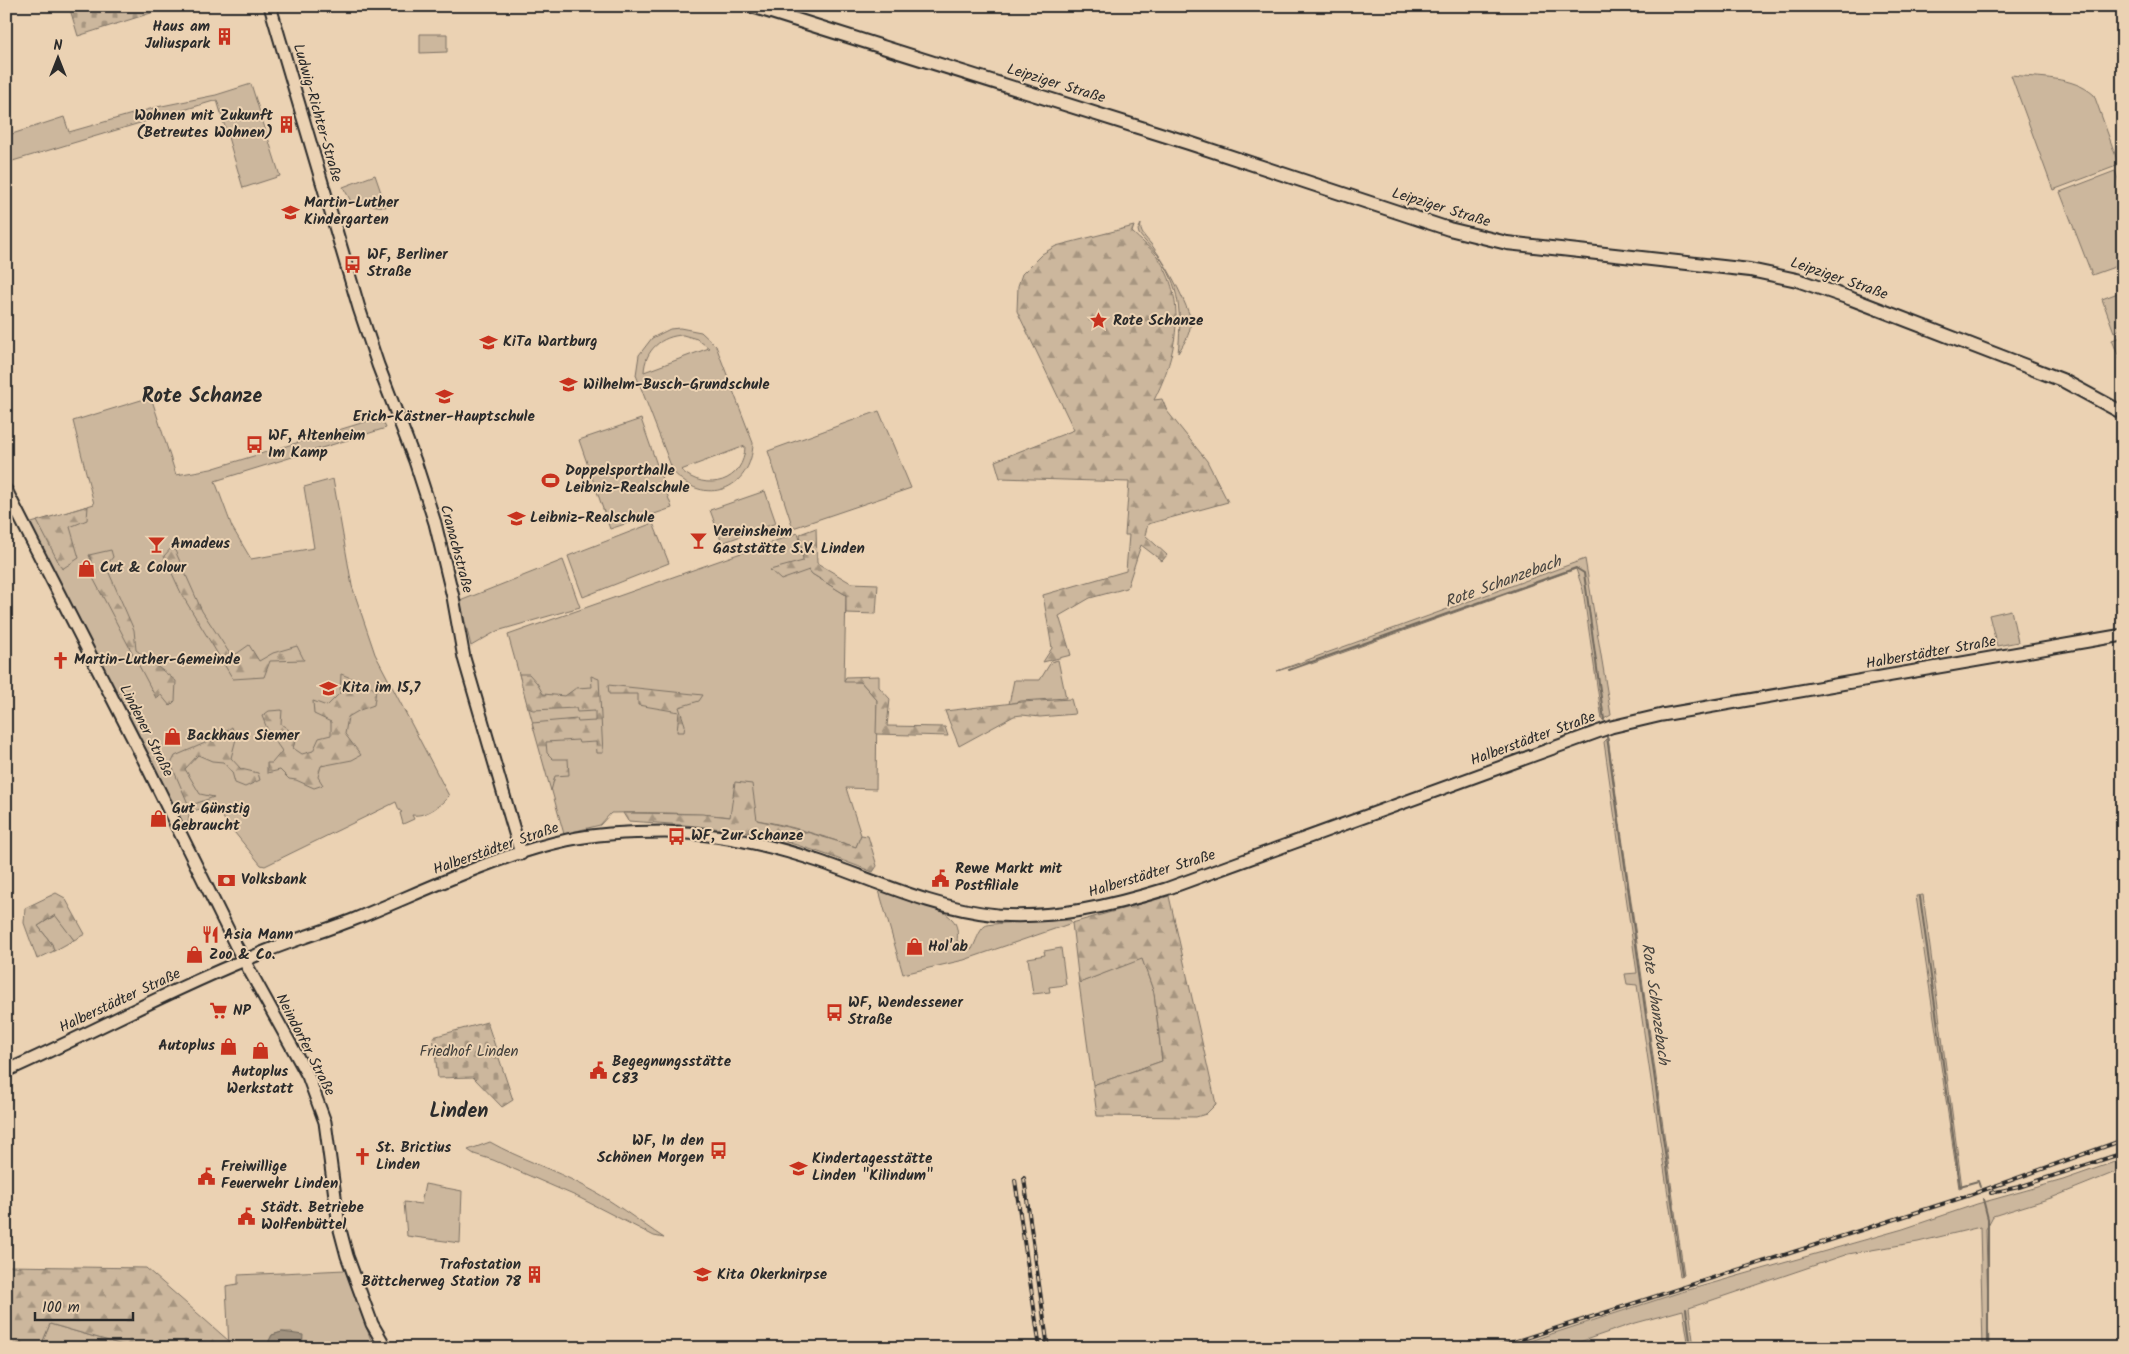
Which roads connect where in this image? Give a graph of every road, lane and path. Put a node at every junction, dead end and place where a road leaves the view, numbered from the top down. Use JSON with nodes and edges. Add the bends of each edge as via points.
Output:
{"nodes":[{"id":1,"x":270,"y":6,"type":"edge"},
{"id":2,"x":752,"y":6,"type":"edge"},
{"id":3,"x":344,"y":256,"type":"joint"},
{"id":4,"x":2123,"y":413,"type":"edge"},
{"id":5,"x":6,"y":490,"type":"edge"},
{"id":6,"x":2123,"y":635,"type":"edge"},
{"id":7,"x":521,"y":854,"type":"junction"},
{"id":8,"x":244,"y":960,"type":"junction"},
{"id":9,"x":6,"y":1071,"type":"edge"},
{"id":10,"x":386,"y":1348,"type":"edge"}],
"edges":[{"from":1,"to":3,"type":"main road","name":"Ludwig-Richter-Straße"},
{"from":2,"to":4,"type":"main road","name":"Leipziger Straße","via":[[1464,233],[1507,243],[1750,270],[1797,280],[1852,298],[2054,377]]},
{"from":3,"to":7,"type":"main road","name":"Cranachstraße","via":[[370,342],[435,523],[464,658]]},
{"from":5,"to":8,"type":"main road","name":"Lindener Straße"},
{"from":6,"to":7,"type":"main road","name":"Halberstädter Straße","via":[[1662,715],[1612,727],[1166,889],[1058,914],[1020,916],[972,911],[933,902],[782,850],[702,835],[649,832],[592,836],[562,841]]},
{"from":7,"to":8,"type":"main road","name":"Halberstädter Straße"},
{"from":8,"to":9,"type":"main road","name":"Halberstädter Straße"},
{"from":8,"to":10,"type":"main road","name":"Neindorfer Straße","via":[[308,1076],[320,1106],[339,1226],[347,1256],[372,1324]]}]}
